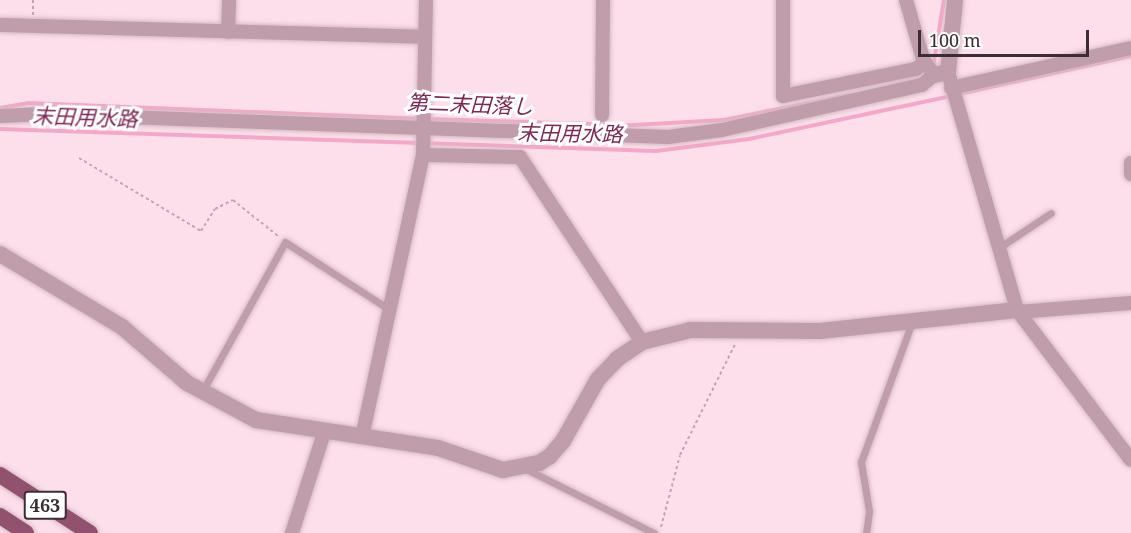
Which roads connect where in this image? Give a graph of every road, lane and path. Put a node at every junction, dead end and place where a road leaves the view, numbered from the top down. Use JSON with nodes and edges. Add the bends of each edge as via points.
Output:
{"nodes":[{"id":1,"x":229,"y":0,"type":"edge"},
{"id":2,"x":426,"y":0,"type":"edge"},
{"id":3,"x":603,"y":0,"type":"edge"},
{"id":4,"x":783,"y":0,"type":"edge"},
{"id":5,"x":906,"y":0,"type":"edge"},
{"id":6,"x":955,"y":0,"type":"edge"},
{"id":7,"x":0,"y":25,"type":"edge"},
{"id":8,"x":228,"y":32,"type":"junction"},
{"id":9,"x":425,"y":37,"type":"junction"},
{"id":10,"x":1131,"y":48,"type":"edge"},
{"id":11,"x":939,"y":74,"type":"junction"},
{"id":12,"x":602,"y":115,"type":"dead end"},
{"id":13,"x":0,"y":116,"type":"edge"},
{"id":14,"x":423,"y":127,"type":"junction"},
{"id":15,"x":423,"y":155,"type":"junction"},
{"id":16,"x":79,"y":158,"type":"dead end"},
{"id":17,"x":1131,"y":164,"type":"edge"},
{"id":18,"x":1131,"y":174,"type":"edge"},
{"id":19,"x":1051,"y":213,"type":"dead end"},
{"id":20,"x":285,"y":242,"type":"junction"},
{"id":21,"x":1000,"y":247,"type":"junction"},
{"id":22,"x":0,"y":254,"type":"edge"},
{"id":23,"x":1131,"y":303,"type":"edge"},
{"id":24,"x":390,"y":310,"type":"junction"},
{"id":25,"x":1018,"y":311,"type":"junction"},
{"id":26,"x":913,"y":319,"type":"junction"},
{"id":27,"x":743,"y":328,"type":"junction"},
{"id":28,"x":642,"y":342,"type":"junction"},
{"id":29,"x":202,"y":392,"type":"junction"},
{"id":30,"x":324,"y":433,"type":"junction"},
{"id":31,"x":362,"y":437,"type":"junction"},
{"id":32,"x":1131,"y":460,"type":"edge"},
{"id":33,"x":521,"y":467,"type":"junction"},
{"id":34,"x":0,"y":475,"type":"edge"},
{"id":35,"x":0,"y":516,"type":"edge"},
{"id":36,"x":83,"y":530,"type":"edge"},
{"id":37,"x":26,"y":533,"type":"edge"},
{"id":38,"x":292,"y":533,"type":"edge"},
{"id":39,"x":654,"y":533,"type":"edge"},
{"id":40,"x":660,"y":533,"type":"edge"},
{"id":41,"x":866,"y":533,"type":"edge"}],
"edges":[{"from":1,"to":8,"type":"street"},
{"from":2,"to":9,"type":"street"},
{"from":3,"to":12,"type":"street"},
{"from":4,"to":11,"type":"street","via":[[783,96],[916,69]]},
{"from":5,"to":11,"type":"street"},
{"from":6,"to":11,"type":"street"},
{"from":7,"to":8,"type":"street"},
{"from":8,"to":9,"type":"street"},
{"from":9,"to":14,"type":"street"},
{"from":10,"to":11,"type":"street"},
{"from":11,"to":14,"type":"street","via":[[922,85],[722,130],[668,137]]},
{"from":11,"to":21,"type":"street"},
{"from":13,"to":14,"type":"street"},
{"from":14,"to":15,"type":"street"},
{"from":15,"to":24,"type":"street"},
{"from":15,"to":28,"type":"street","via":[[520,157]]},
{"from":16,"to":20,"type":"path","via":[[201,231],[215,208],[233,200]]},
{"from":17,"to":18,"type":"street"},
{"from":19,"to":21,"type":"lane"},
{"from":20,"to":24,"type":"lane"},
{"from":20,"to":29,"type":"lane"},
{"from":21,"to":25,"type":"street"},
{"from":22,"to":29,"type":"street","via":[[121,326]]},
{"from":23,"to":25,"type":"street"},
{"from":24,"to":31,"type":"street"},
{"from":25,"to":26,"type":"street"},
{"from":25,"to":32,"type":"street"},
{"from":26,"to":27,"type":"street","via":[[820,331]]},
{"from":26,"to":41,"type":"lane","via":[[861,462],[870,511]]},
{"from":27,"to":28,"type":"street","via":[[690,330]]},
{"from":27,"to":40,"type":"path","via":[[680,455]]},
{"from":28,"to":33,"type":"street","via":[[616,359],[598,379],[558,448],[539,463]]},
{"from":29,"to":30,"type":"street","via":[[256,420]]},
{"from":30,"to":31,"type":"street"},
{"from":30,"to":38,"type":"street"},
{"from":31,"to":33,"type":"street","via":[[438,448],[503,470]]},
{"from":33,"to":39,"type":"lane"},
{"from":34,"to":36,"type":"highway","number":"463"},
{"from":35,"to":37,"type":"highway","number":"463"}]}
